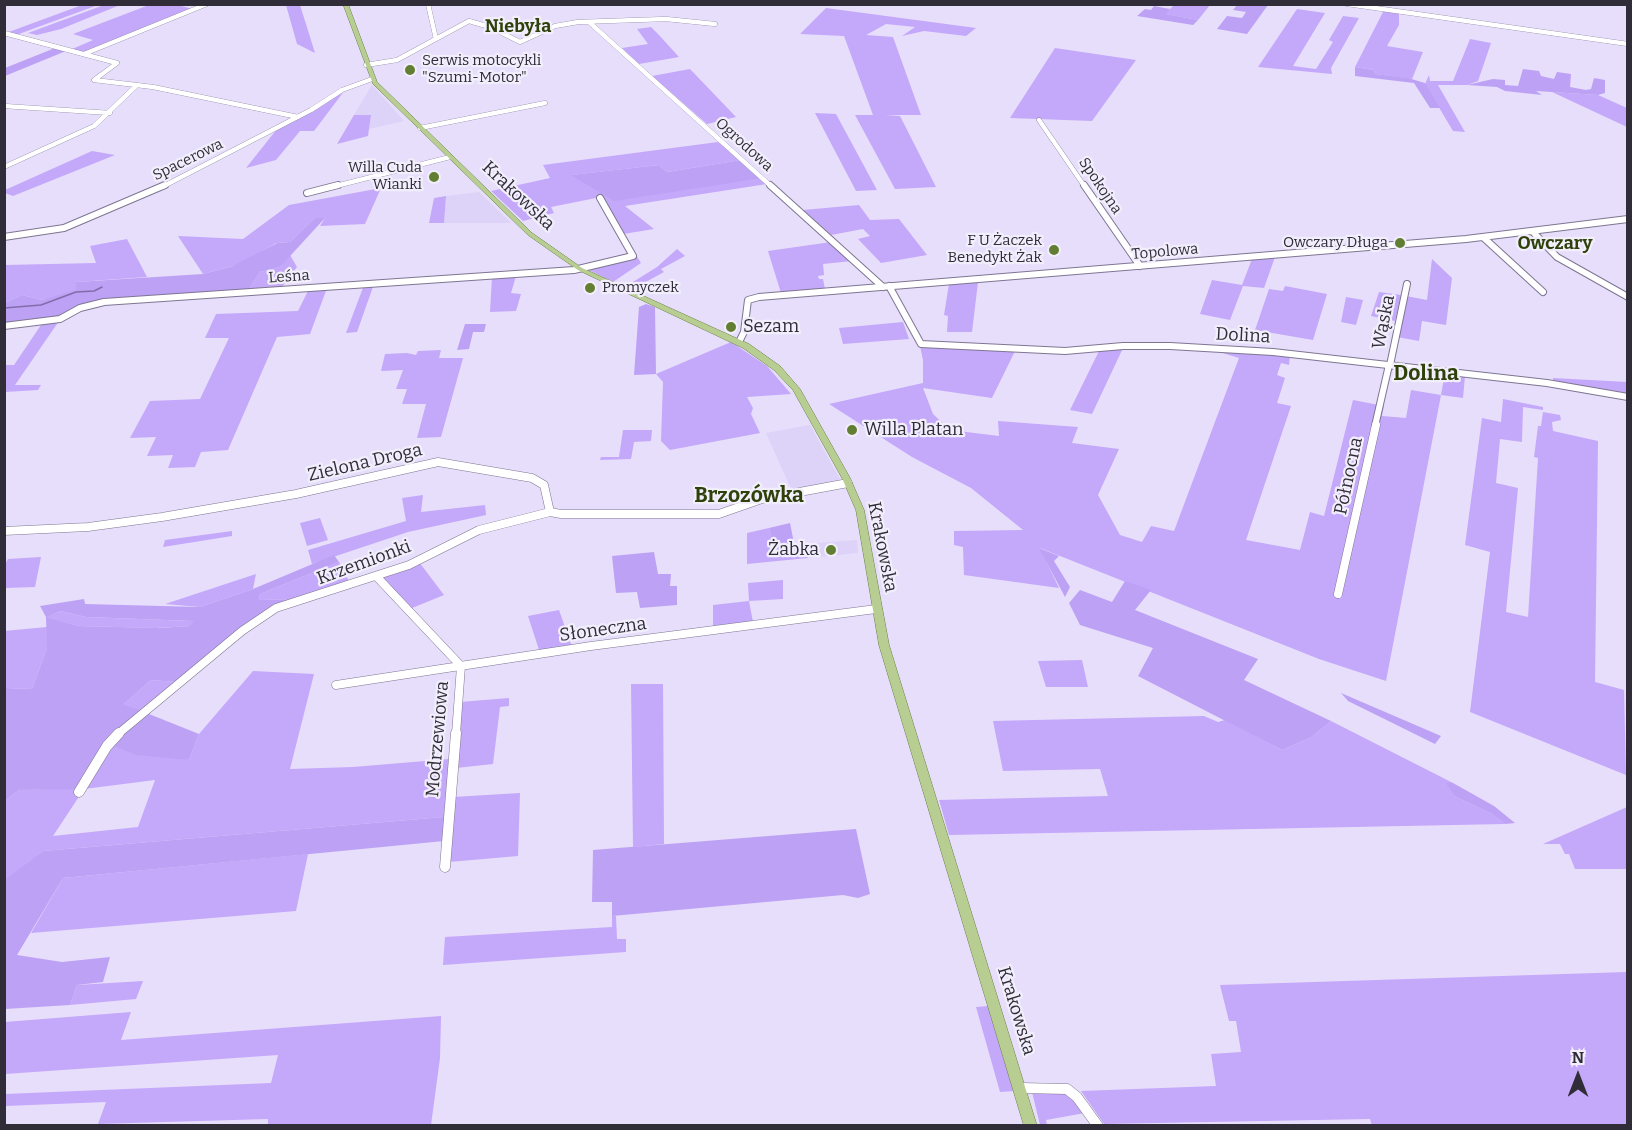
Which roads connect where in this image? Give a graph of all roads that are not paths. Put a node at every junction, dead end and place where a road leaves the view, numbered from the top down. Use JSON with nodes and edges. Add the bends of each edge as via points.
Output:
{"nodes":[{"id":1,"x":207,"y":4,"type":"edge"},
{"id":2,"x":345,"y":4,"type":"edge"},
{"id":3,"x":428,"y":4,"type":"edge"},
{"id":4,"x":1347,"y":4,"type":"edge"},
{"id":5,"x":589,"y":22,"type":"junction"},
{"id":6,"x":715,"y":24,"type":"dead end"},
{"id":7,"x":4,"y":33,"type":"edge"},
{"id":8,"x":436,"y":39,"type":"junction"},
{"id":9,"x":1628,"y":44,"type":"edge"},
{"id":10,"x":83,"y":54,"type":"junction"},
{"id":11,"x":366,"y":65,"type":"junction"},
{"id":12,"x":372,"y":79,"type":"junction"},
{"id":13,"x":137,"y":85,"type":"junction"},
{"id":14,"x":545,"y":103,"type":"dead end"},
{"id":15,"x":4,"y":106,"type":"edge"},
{"id":16,"x":110,"y":113,"type":"junction"},
{"id":17,"x":298,"y":117,"type":"junction"},
{"id":18,"x":1039,"y":120,"type":"dead end"},
{"id":19,"x":420,"y":128,"type":"junction"},
{"id":20,"x":450,"y":157,"type":"junction"},
{"id":21,"x":4,"y":167,"type":"edge"},
{"id":22,"x":307,"y":193,"type":"dead end"},
{"id":23,"x":600,"y":198,"type":"dead end"},
{"id":24,"x":1628,"y":219,"type":"edge"},
{"id":25,"x":1533,"y":232,"type":"junction"},
{"id":26,"x":4,"y":237,"type":"edge"},
{"id":27,"x":1484,"y":238,"type":"junction"},
{"id":28,"x":1140,"y":266,"type":"junction"},
{"id":29,"x":578,"y":268,"type":"junction"},
{"id":30,"x":1407,"y":284,"type":"dead end"},
{"id":31,"x":886,"y":286,"type":"junction"},
{"id":32,"x":1543,"y":292,"type":"dead end"},
{"id":33,"x":1628,"y":297,"type":"edge"},
{"id":34,"x":4,"y":326,"type":"edge"},
{"id":35,"x":738,"y":342,"type":"junction"},
{"id":36,"x":1389,"y":365,"type":"junction"},
{"id":37,"x":1628,"y":397,"type":"edge"},
{"id":38,"x":848,"y":483,"type":"junction"},
{"id":39,"x":550,"y":512,"type":"junction"},
{"id":40,"x":4,"y":531,"type":"edge"},
{"id":41,"x":376,"y":576,"type":"junction"},
{"id":42,"x":1338,"y":594,"type":"dead end"},
{"id":43,"x":876,"y":609,"type":"junction"},
{"id":44,"x":461,"y":666,"type":"junction"},
{"id":45,"x":336,"y":685,"type":"dead end"},
{"id":46,"x":79,"y":792,"type":"dead end"},
{"id":47,"x":445,"y":867,"type":"dead end"},
{"id":48,"x":1021,"y":1088,"type":"junction"},
{"id":49,"x":1031,"y":1125,"type":"edge"},
{"id":50,"x":1098,"y":1125,"type":"edge"}],
"edges":[{"from":1,"to":10,"type":"street"},
{"from":2,"to":11,"type":"main road","name":"Krakowska"},
{"from":3,"to":8,"type":"street"},
{"from":4,"to":9,"type":"street"},
{"from":5,"to":6,"type":"street","via":[[666,20]]},
{"from":5,"to":8,"type":"street","via":[[555,26],[516,42],[469,21]]},
{"from":5,"to":31,"type":"street","name":"Ogrodowa"},
{"from":7,"to":10,"type":"street"},
{"from":8,"to":11,"type":"street","via":[[397,60]]},
{"from":10,"to":13,"type":"street","via":[[117,63],[94,80]]},
{"from":11,"to":12,"type":"main road","name":"Krakowska"},
{"from":12,"to":17,"type":"street","name":"Spacerowa","via":[[342,90]]},
{"from":12,"to":19,"type":"main road","name":"Krakowska"},
{"from":13,"to":16,"type":"street"},
{"from":13,"to":17,"type":"street"},
{"from":14,"to":19,"type":"street"},
{"from":15,"to":16,"type":"street"},
{"from":16,"to":21,"type":"street","via":[[94,126]]},
{"from":17,"to":26,"type":"street","name":"Spacerowa","via":[[180,178],[69,226]]},
{"from":18,"to":28,"type":"street","name":"Spokojna"},
{"from":19,"to":20,"type":"main road","name":"Krakowska"},
{"from":20,"to":22,"type":"street"},
{"from":20,"to":29,"type":"main road","name":"Krakowska","via":[[530,234]]},
{"from":23,"to":29,"type":"street","name":"Leśna","via":[[633,255]]},
{"from":24,"to":25,"type":"street","name":"Topolowa"},
{"from":25,"to":27,"type":"street","name":"Topolowa"},
{"from":25,"to":33,"type":"street","via":[[1557,257]]},
{"from":27,"to":28,"type":"street","name":"Topolowa"},
{"from":27,"to":32,"type":"street"},
{"from":28,"to":31,"type":"street","name":"Topolowa"},
{"from":29,"to":34,"type":"street","name":"Leśna","via":[[104,302],[80,308],[60,319]]},
{"from":29,"to":35,"type":"main road","name":"Krakowska"},
{"from":30,"to":36,"type":"street","name":"Wąska"},
{"from":31,"to":35,"type":"street","name":"Topolowa","via":[[751,298]]},
{"from":31,"to":36,"type":"street","name":"Dolina","via":[[921,344],[1065,351],[1177,346]]},
{"from":35,"to":38,"type":"main road","name":"Krakowska","via":[[768,360],[789,379]]},
{"from":36,"to":37,"type":"street","name":"Dolina","via":[[1547,383]]},
{"from":36,"to":42,"type":"street","name":"Północna"},
{"from":38,"to":39,"type":"street","via":[[762,499],[719,514]]},
{"from":38,"to":43,"type":"main road","name":"Krakowska","via":[[862,523]]},
{"from":39,"to":40,"type":"street","name":"Zielona Droga","via":[[540,481],[438,462],[296,494],[162,517],[88,527]]},
{"from":39,"to":41,"type":"street","name":"Krzemionki","via":[[479,530],[409,565]]},
{"from":41,"to":44,"type":"street","name":"Modrzewiowa"},
{"from":41,"to":46,"type":"street","name":"Krzemionki","via":[[276,608],[119,733]]},
{"from":43,"to":44,"type":"street","name":"Słoneczna"},
{"from":43,"to":48,"type":"main road","name":"Krakowska","via":[[895,683]]},
{"from":44,"to":45,"type":"street","name":"Słoneczna"},
{"from":44,"to":47,"type":"street","name":"Modrzewiowa"},
{"from":48,"to":49,"type":"main road","name":"Krakowska"},
{"from":48,"to":50,"type":"street","via":[[1067,1089]]}]}
